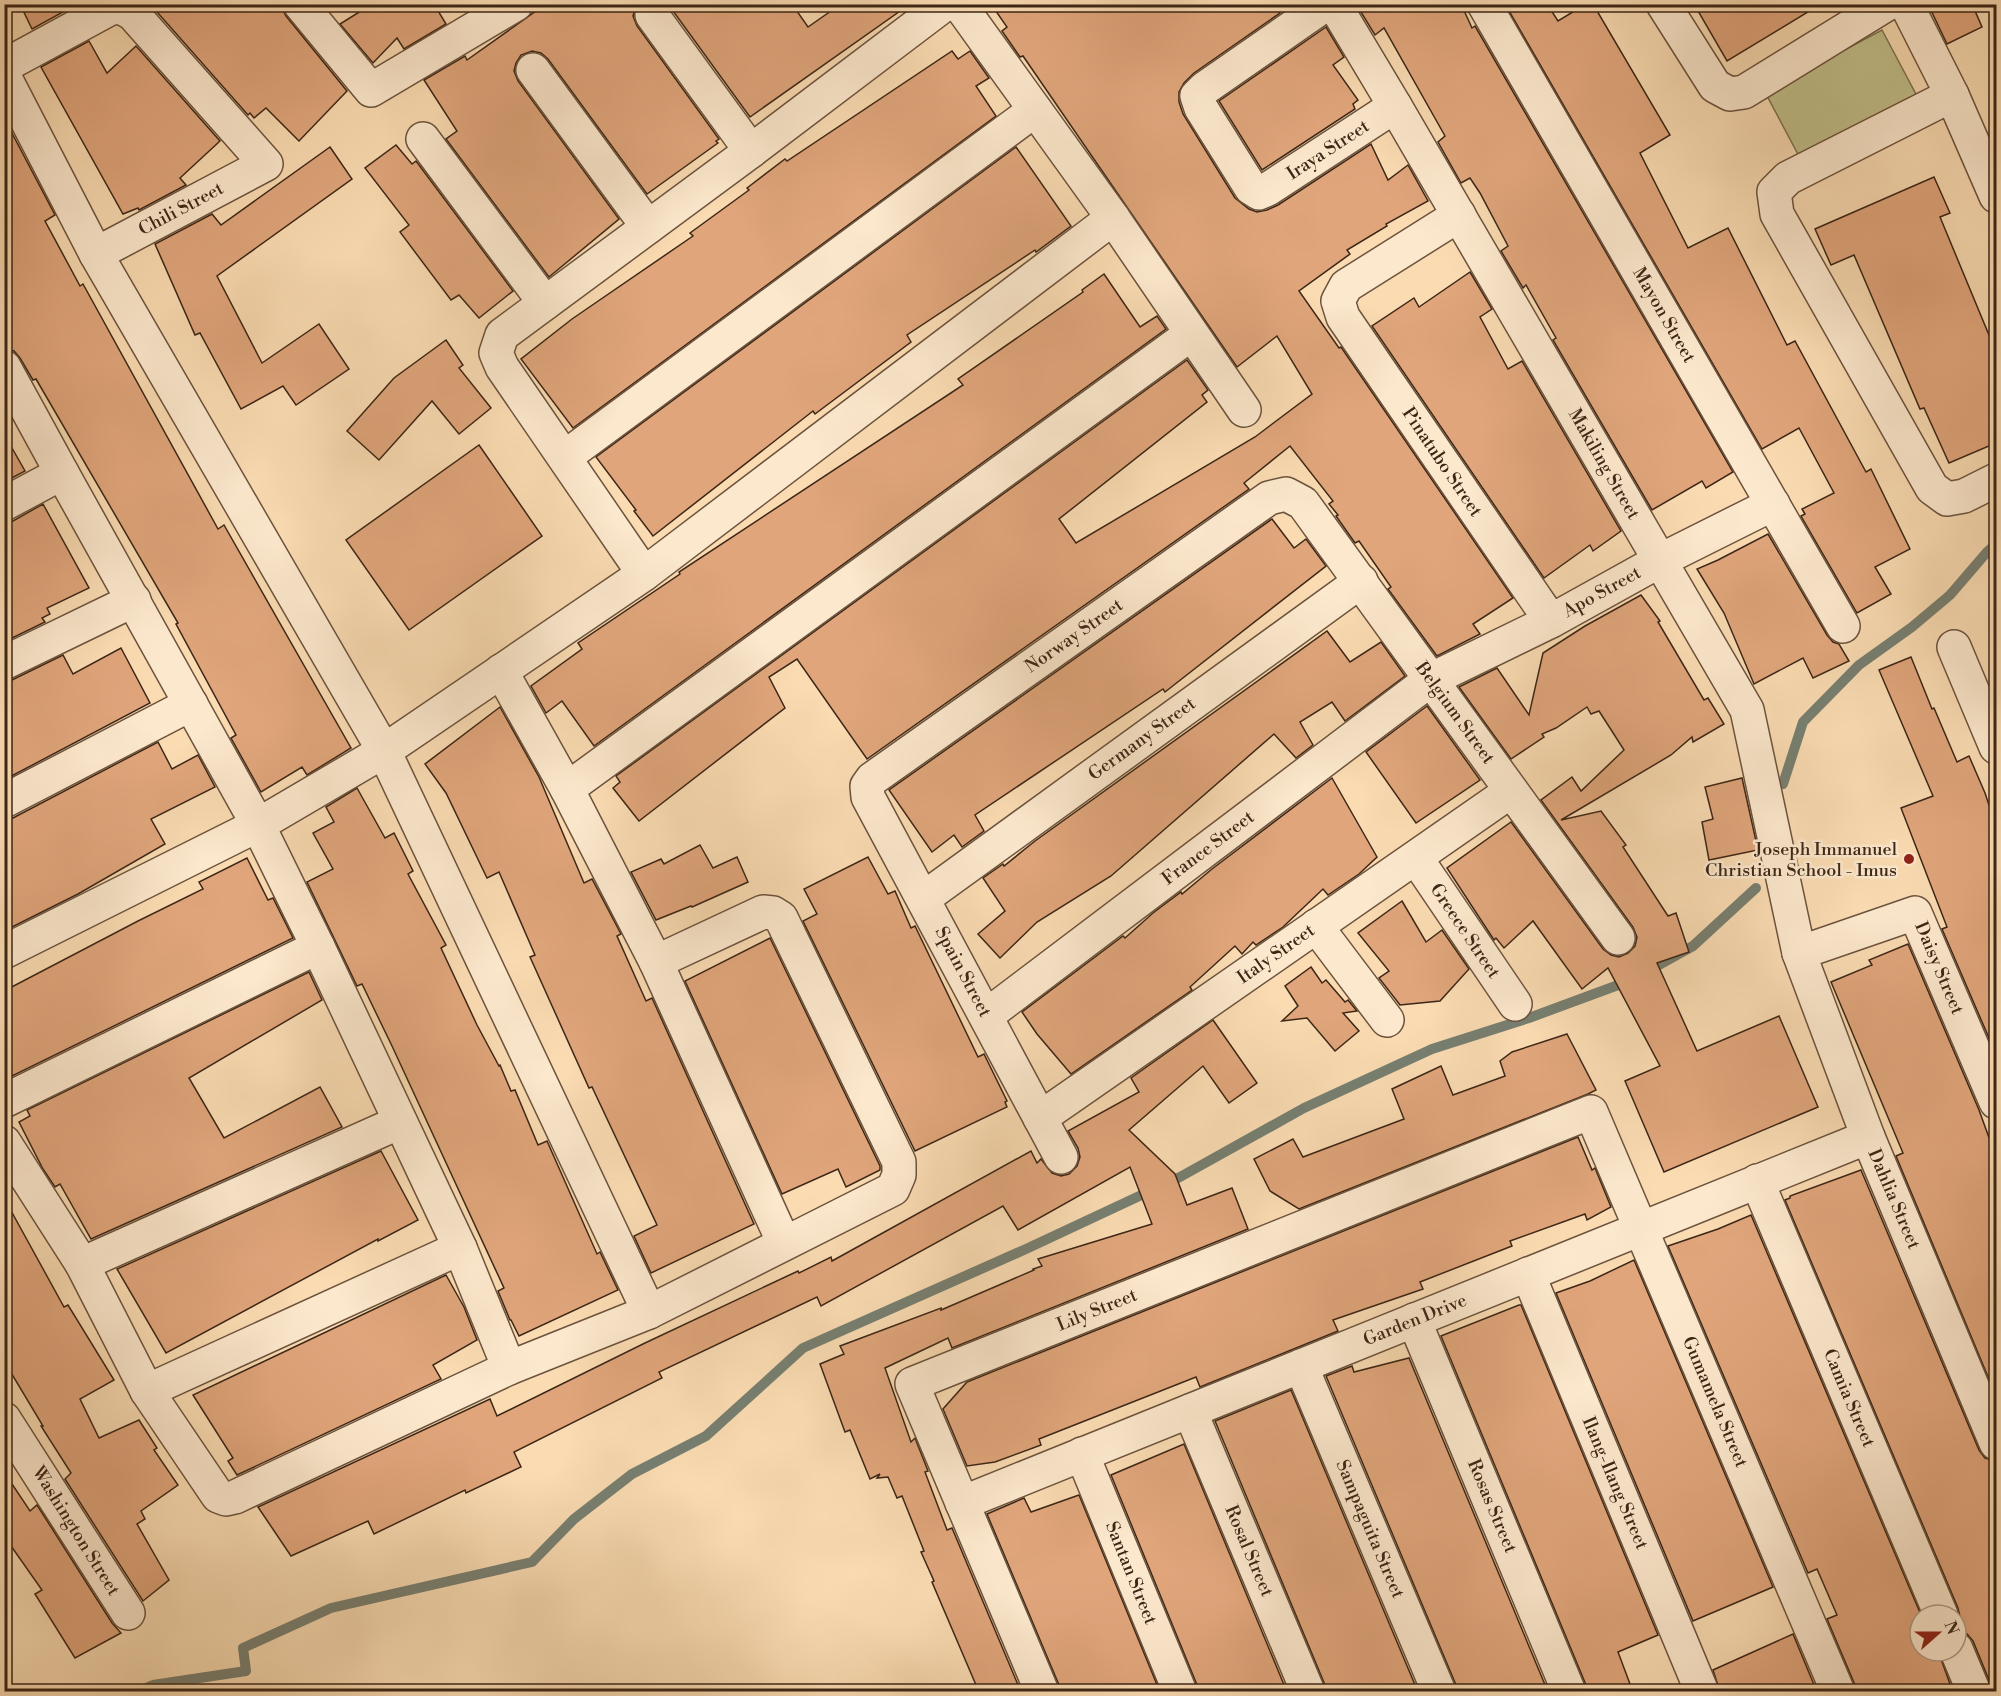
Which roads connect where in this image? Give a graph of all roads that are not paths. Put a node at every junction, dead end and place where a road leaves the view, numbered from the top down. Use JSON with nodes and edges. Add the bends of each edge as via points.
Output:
{"nodes":[{"id":1,"x":300,"y":4,"type":"edge"},
{"id":2,"x":516,"y":4,"type":"edge"},
{"id":3,"x":945,"y":4,"type":"edge"},
{"id":4,"x":958,"y":4,"type":"edge"},
{"id":5,"x":1326,"y":4,"type":"edge"},
{"id":6,"x":1334,"y":4,"type":"edge"},
{"id":7,"x":1484,"y":4,"type":"edge"},
{"id":8,"x":1663,"y":4,"type":"edge"},
{"id":9,"x":1887,"y":4,"type":"edge"},
{"id":10,"x":1906,"y":4,"type":"edge"},
{"id":11,"x":652,"y":15,"type":"dead end"},
{"id":12,"x":4,"y":66,"type":"edge"},
{"id":13,"x":533,"y":70,"type":"dead end"},
{"id":14,"x":4,"y":76,"type":"edge"},
{"id":15,"x":1952,"y":95,"type":"junction"},
{"id":16,"x":1395,"y":106,"type":"junction"},
{"id":17,"x":1035,"y":110,"type":"junction"},
{"id":18,"x":423,"y":139,"type":"dead end"},
{"id":19,"x":751,"y":151,"type":"junction"},
{"id":20,"x":1996,"y":196,"type":"edge"},
{"id":21,"x":1459,"y":214,"type":"junction"},
{"id":22,"x":1113,"y":218,"type":"junction"},
{"id":23,"x":648,"y":227,"type":"junction"},
{"id":24,"x":96,"y":254,"type":"junction"},
{"id":25,"x":545,"y":303,"type":"junction"},
{"id":26,"x":1191,"y":334,"type":"junction"},
{"id":27,"x":5,"y":368,"type":"edge"},
{"id":28,"x":1244,"y":410,"type":"dead end"},
{"id":29,"x":565,"y":457,"type":"junction"},
{"id":30,"x":62,"y":473,"type":"junction"},
{"id":31,"x":1996,"y":480,"type":"edge"},
{"id":32,"x":1286,"y":494,"type":"joint"},
{"id":33,"x":4,"y":504,"type":"edge"},
{"id":34,"x":1773,"y":504,"type":"junction"},
{"id":35,"x":1660,"y":560,"type":"junction"},
{"id":36,"x":644,"y":574,"type":"junction"},
{"id":37,"x":1361,"y":581,"type":"junction"},
{"id":38,"x":134,"y":600,"type":"junction"},
{"id":39,"x":1551,"y":621,"type":"junction"},
{"id":40,"x":1843,"y":626,"type":"dead end"},
{"id":41,"x":1954,"y":648,"type":"dead end"},
{"id":42,"x":4,"y":663,"type":"edge"},
{"id":43,"x":501,"y":671,"type":"junction"},
{"id":44,"x":1430,"y":680,"type":"junction"},
{"id":45,"x":191,"y":704,"type":"junction"},
{"id":46,"x":1996,"y":747,"type":"edge"},
{"id":47,"x":384,"y":751,"type":"junction"},
{"id":48,"x":867,"y":786,"type":"joint"},
{"id":49,"x":567,"y":789,"type":"junction"},
{"id":50,"x":1511,"y":791,"type":"junction"},
{"id":51,"x":4,"y":801,"type":"edge"},
{"id":52,"x":258,"y":825,"type":"junction"},
{"id":53,"x":1416,"y":858,"type":"junction"},
{"id":54,"x":924,"y":898,"type":"junction"},
{"id":55,"x":1316,"y":926,"type":"junction"},
{"id":56,"x":1618,"y":938,"type":"dead end"},
{"id":57,"x":318,"y":947,"type":"junction"},
{"id":58,"x":4,"y":952,"type":"edge"},
{"id":59,"x":1798,"y":953,"type":"junction"},
{"id":60,"x":656,"y":962,"type":"junction"},
{"id":61,"x":1515,"y":1004,"type":"dead end"},
{"id":62,"x":986,"y":1016,"type":"junction"},
{"id":63,"x":1388,"y":1020,"type":"dead end"},
{"id":64,"x":4,"y":1101,"type":"edge"},
{"id":65,"x":1996,"y":1102,"type":"edge"},
{"id":66,"x":1591,"y":1112,"type":"joint"},
{"id":67,"x":1040,"y":1118,"type":"junction"},
{"id":68,"x":400,"y":1122,"type":"junction"},
{"id":69,"x":1868,"y":1137,"type":"junction"},
{"id":70,"x":4,"y":1142,"type":"edge"},
{"id":71,"x":1060,"y":1157,"type":"dead end"},
{"id":72,"x":1757,"y":1181,"type":"junction"},
{"id":73,"x":1641,"y":1228,"type":"junction"},
{"id":74,"x":784,"y":1243,"type":"junction"},
{"id":75,"x":460,"y":1248,"type":"junction"},
{"id":76,"x":82,"y":1264,"type":"junction"},
{"id":77,"x":1528,"y":1274,"type":"junction"},
{"id":78,"x":649,"y":1312,"type":"junction"},
{"id":79,"x":1414,"y":1320,"type":"junction"},
{"id":80,"x":1301,"y":1366,"type":"junction"},
{"id":81,"x":508,"y":1368,"type":"junction"},
{"id":82,"x":147,"y":1391,"type":"junction"},
{"id":83,"x":1190,"y":1411,"type":"junction"},
{"id":84,"x":4,"y":1419,"type":"edge"},
{"id":85,"x":1996,"y":1443,"type":"edge"},
{"id":86,"x":1082,"y":1454,"type":"junction"},
{"id":87,"x":962,"y":1503,"type":"junction"},
{"id":88,"x":1936,"y":1603,"type":"edge"},
{"id":89,"x":128,"y":1613,"type":"dead end"},
{"id":90,"x":1962,"y":1663,"type":"edge"},
{"id":91,"x":1042,"y":1692,"type":"edge"},
{"id":92,"x":1180,"y":1692,"type":"edge"},
{"id":93,"x":1308,"y":1692,"type":"edge"},
{"id":94,"x":1439,"y":1692,"type":"edge"},
{"id":95,"x":1569,"y":1692,"type":"edge"},
{"id":96,"x":1702,"y":1692,"type":"edge"},
{"id":97,"x":1838,"y":1692,"type":"edge"},
{"id":98,"x":1974,"y":1692,"type":"edge"}],
"edges":[{"from":1,"to":2,"type":"street","via":[[371,90]]},
{"from":3,"to":19,"type":"street"},
{"from":4,"to":17,"type":"street"},
{"from":5,"to":16,"type":"street","name":"Iraya Street","via":[[1197,96],[1200,108],[1251,188],[1259,193],[1278,183]]},
{"from":6,"to":16,"type":"street","name":"Makiling Street"},
{"from":7,"to":34,"type":"street","name":"Mayon Street"},
{"from":8,"to":9,"type":"street","via":[[1715,86],[1730,94],[1744,92]]},
{"from":10,"to":15,"type":"street"},
{"from":11,"to":19,"type":"street"},
{"from":12,"to":24,"type":"street","name":"Chili Street","via":[[111,8],[121,7],[133,14],[266,164]]},
{"from":13,"to":23,"type":"street"},
{"from":14,"to":24,"type":"street"},
{"from":15,"to":20,"type":"street"},
{"from":15,"to":31,"type":"street","via":[[1788,178],[1774,192],[1777,214],[1932,488],[1947,499],[1964,496]]},
{"from":16,"to":21,"type":"street","name":"Makiling Street"},
{"from":17,"to":22,"type":"street"},
{"from":17,"to":29,"type":"street"},
{"from":18,"to":25,"type":"street"},
{"from":19,"to":23,"type":"street"},
{"from":21,"to":35,"type":"street","name":"Makiling Street"},
{"from":21,"to":39,"type":"street","name":"Pinatubo Street","via":[[1346,286],[1338,301],[1342,317]]},
{"from":22,"to":26,"type":"street"},
{"from":22,"to":36,"type":"street"},
{"from":23,"to":25,"type":"street"},
{"from":24,"to":47,"type":"street"},
{"from":25,"to":29,"type":"street","via":[[502,335],[496,353]]},
{"from":26,"to":28,"type":"street"},
{"from":26,"to":49,"type":"street"},
{"from":27,"to":30,"type":"street"},
{"from":29,"to":36,"type":"street"},
{"from":30,"to":33,"type":"street"},
{"from":30,"to":38,"type":"street"},
{"from":32,"to":37,"type":"street","name":"Belgium Street","via":[[1303,503]]},
{"from":32,"to":48,"type":"street","name":"Norway Street","via":[[1269,498]]},
{"from":34,"to":35,"type":"street","name":"Apo Street"},
{"from":34,"to":40,"type":"street","name":"Mayon Street"},
{"from":35,"to":39,"type":"street","name":"Apo Street"},
{"from":35,"to":59,"type":"street","name":"Makiling Street","via":[[1747,710]]},
{"from":36,"to":43,"type":"street"},
{"from":37,"to":44,"type":"street","name":"Belgium Street"},
{"from":37,"to":54,"type":"street","name":"Germany Street"},
{"from":38,"to":42,"type":"street"},
{"from":38,"to":45,"type":"street"},
{"from":39,"to":44,"type":"street","name":"Apo Street"},
{"from":41,"to":46,"type":"street"},
{"from":43,"to":47,"type":"street"},
{"from":43,"to":49,"type":"street"},
{"from":44,"to":50,"type":"street","name":"Belgium Street"},
{"from":44,"to":62,"type":"street","name":"France Street"},
{"from":45,"to":51,"type":"street"},
{"from":45,"to":52,"type":"street"},
{"from":47,"to":52,"type":"street"},
{"from":47,"to":78,"type":"street"},
{"from":48,"to":54,"type":"street","name":"Spain Street","via":[[868,797]]},
{"from":49,"to":60,"type":"street"},
{"from":50,"to":53,"type":"street","name":"Italy Street"},
{"from":50,"to":56,"type":"street","name":"Belgium Street"},
{"from":52,"to":57,"type":"street"},
{"from":52,"to":58,"type":"street"},
{"from":53,"to":55,"type":"street","name":"Italy Street"},
{"from":53,"to":61,"type":"street","name":"Greece Street"},
{"from":54,"to":62,"type":"street","name":"Spain Street"},
{"from":55,"to":63,"type":"street"},
{"from":55,"to":67,"type":"street","name":"Italy Street"},
{"from":57,"to":64,"type":"street"},
{"from":57,"to":68,"type":"street"},
{"from":59,"to":65,"type":"street","name":"Daisy Street","via":[[1915,913]]},
{"from":59,"to":69,"type":"street","name":"Dahlia Street"},
{"from":60,"to":74,"type":"street"},
{"from":60,"to":74,"type":"street","via":[[763,912],[781,918],[899,1162],[893,1189]]},
{"from":62,"to":67,"type":"street","name":"Spain Street"},
{"from":66,"to":73,"type":"street","name":"Gumamela Street"},
{"from":66,"to":87,"type":"street","name":"Lily Street","via":[[912,1384]]},
{"from":67,"to":71,"type":"street","name":"Spain Street"},
{"from":68,"to":75,"type":"street"},
{"from":68,"to":76,"type":"street"},
{"from":69,"to":72,"type":"street","name":"Garden Drive"},
{"from":69,"to":85,"type":"street","name":"Dahlia Street"},
{"from":70,"to":76,"type":"street"},
{"from":72,"to":73,"type":"street","name":"Garden Drive"},
{"from":72,"to":88,"type":"street","name":"Camia Street"},
{"from":73,"to":77,"type":"street","name":"Garden Drive"},
{"from":73,"to":97,"type":"street","name":"Gumamela Street"},
{"from":74,"to":78,"type":"street"},
{"from":75,"to":81,"type":"street"},
{"from":75,"to":82,"type":"street"},
{"from":76,"to":82,"type":"street"},
{"from":77,"to":79,"type":"street","name":"Garden Drive"},
{"from":77,"to":96,"type":"street","name":"Ilang-Ilang Street"},
{"from":78,"to":81,"type":"street"},
{"from":79,"to":80,"type":"street","name":"Garden Drive"},
{"from":79,"to":95,"type":"street","name":"Rosas Street"},
{"from":80,"to":83,"type":"street","name":"Garden Drive"},
{"from":80,"to":94,"type":"street","name":"Sampaguita Street"},
{"from":81,"to":82,"type":"street","via":[[226,1499],[218,1496]]},
{"from":83,"to":86,"type":"street","name":"Garden Drive"},
{"from":83,"to":93,"type":"street","name":"Rosal Street"},
{"from":84,"to":89,"type":"street","name":"Washington Street"},
{"from":86,"to":87,"type":"street","name":"Garden Drive"},
{"from":86,"to":92,"type":"street","name":"Santan Street"},
{"from":87,"to":91,"type":"street","name":"Lily Street"},
{"from":90,"to":98,"type":"street"}]}
